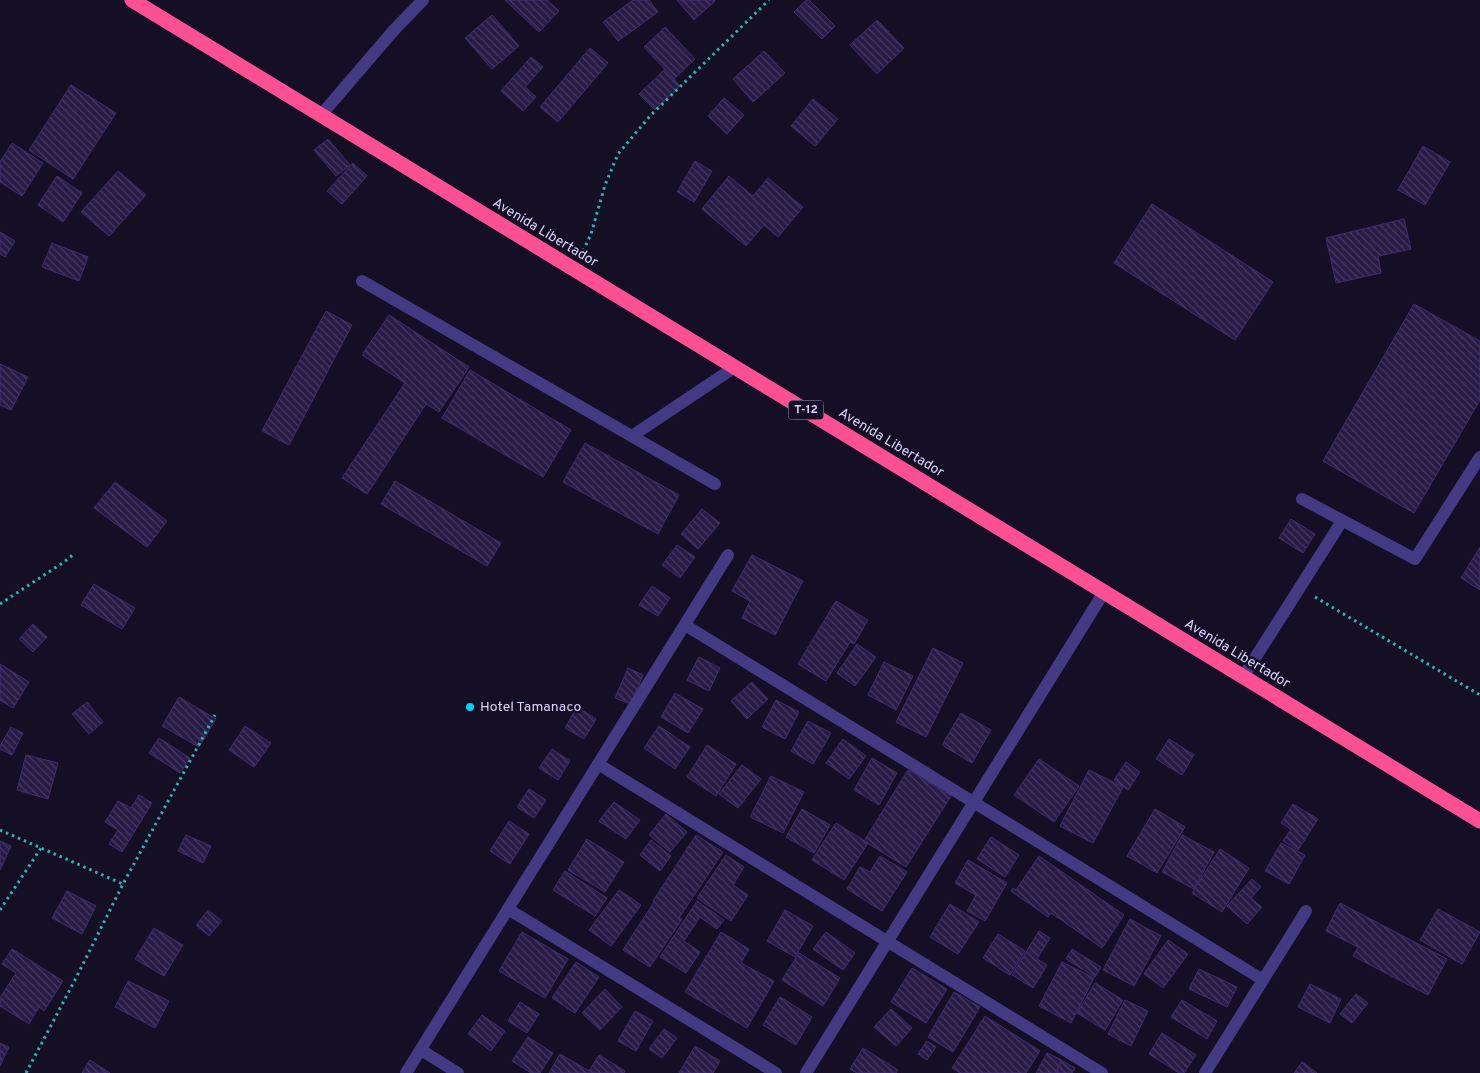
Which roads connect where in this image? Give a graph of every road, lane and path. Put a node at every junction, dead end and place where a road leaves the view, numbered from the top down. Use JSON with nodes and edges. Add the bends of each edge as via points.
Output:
{"nodes":[{"id":1,"x":132,"y":0,"type":"edge"},
{"id":2,"x":423,"y":0,"type":"edge"},
{"id":3,"x":769,"y":0,"type":"edge"},
{"id":4,"x":321,"y":116,"type":"junction"},
{"id":5,"x":575,"y":270,"type":"junction"},
{"id":6,"x":362,"y":281,"type":"dead end"},
{"id":7,"x":735,"y":367,"type":"junction"},
{"id":8,"x":632,"y":436,"type":"junction"},
{"id":9,"x":1480,"y":457,"type":"edge"},
{"id":10,"x":715,"y":484,"type":"dead end"},
{"id":11,"x":1302,"y":499,"type":"dead end"},
{"id":12,"x":1342,"y":521,"type":"junction"},
{"id":13,"x":75,"y":554,"type":"dead end"},
{"id":14,"x":728,"y":555,"type":"dead end"},
{"id":15,"x":1300,"y":588,"type":"junction"},
{"id":16,"x":1104,"y":592,"type":"junction"},
{"id":17,"x":0,"y":604,"type":"edge"},
{"id":18,"x":685,"y":626,"type":"junction"},
{"id":19,"x":1243,"y":677,"type":"junction"},
{"id":20,"x":1480,"y":696,"type":"edge"},
{"id":21,"x":215,"y":715,"type":"dead end"},
{"id":22,"x":598,"y":764,"type":"junction"},
{"id":23,"x":974,"y":802,"type":"junction"},
{"id":24,"x":1480,"y":821,"type":"edge"},
{"id":25,"x":0,"y":830,"type":"edge"},
{"id":26,"x":41,"y":848,"type":"junction"},
{"id":27,"x":123,"y":884,"type":"junction"},
{"id":28,"x":508,"y":909,"type":"junction"},
{"id":29,"x":0,"y":910,"type":"edge"},
{"id":30,"x":1306,"y":911,"type":"dead end"},
{"id":31,"x":888,"y":941,"type":"junction"},
{"id":32,"x":1263,"y":980,"type":"junction"},
{"id":33,"x":421,"y":1050,"type":"junction"},
{"id":34,"x":26,"y":1073,"type":"edge"},
{"id":35,"x":406,"y":1073,"type":"edge"},
{"id":36,"x":458,"y":1073,"type":"edge"},
{"id":37,"x":776,"y":1073,"type":"edge"},
{"id":38,"x":806,"y":1073,"type":"edge"},
{"id":39,"x":1102,"y":1073,"type":"edge"},
{"id":40,"x":1205,"y":1073,"type":"edge"}],
"edges":[{"from":1,"to":4,"type":"highway","name":"Avenida Libertador","number":"T-12"},
{"from":2,"to":4,"type":"street"},
{"from":3,"to":5,"type":"path","via":[[650,116],[618,154]]},
{"from":4,"to":5,"type":"highway","name":"Avenida Libertador","number":"T-12"},
{"from":5,"to":7,"type":"highway","name":"Avenida Libertador","number":"T-12"},
{"from":6,"to":8,"type":"street"},
{"from":7,"to":8,"type":"street"},
{"from":7,"to":16,"type":"highway","name":"Avenida Libertador","number":"T-12"},
{"from":8,"to":10,"type":"street"},
{"from":9,"to":12,"type":"street","via":[[1415,559]]},
{"from":11,"to":12,"type":"street"},
{"from":12,"to":15,"type":"street"},
{"from":13,"to":17,"type":"path"},
{"from":14,"to":18,"type":"street"},
{"from":15,"to":19,"type":"street"},
{"from":15,"to":20,"type":"path"},
{"from":16,"to":19,"type":"highway","name":"Avenida Libertador","number":"T-12"},
{"from":16,"to":23,"type":"street"},
{"from":18,"to":22,"type":"street"},
{"from":18,"to":23,"type":"street"},
{"from":19,"to":24,"type":"highway","name":"Avenida Libertador","number":"T-12"},
{"from":21,"to":27,"type":"path"},
{"from":22,"to":28,"type":"street"},
{"from":22,"to":31,"type":"street"},
{"from":23,"to":31,"type":"street"},
{"from":23,"to":32,"type":"street"},
{"from":25,"to":26,"type":"path"},
{"from":26,"to":27,"type":"path"},
{"from":26,"to":29,"type":"path"},
{"from":27,"to":34,"type":"path"},
{"from":28,"to":33,"type":"street"},
{"from":28,"to":37,"type":"street"},
{"from":30,"to":32,"type":"street"},
{"from":31,"to":38,"type":"street"},
{"from":31,"to":39,"type":"street"},
{"from":32,"to":40,"type":"street"},
{"from":33,"to":35,"type":"street"},
{"from":33,"to":36,"type":"street"}]}
